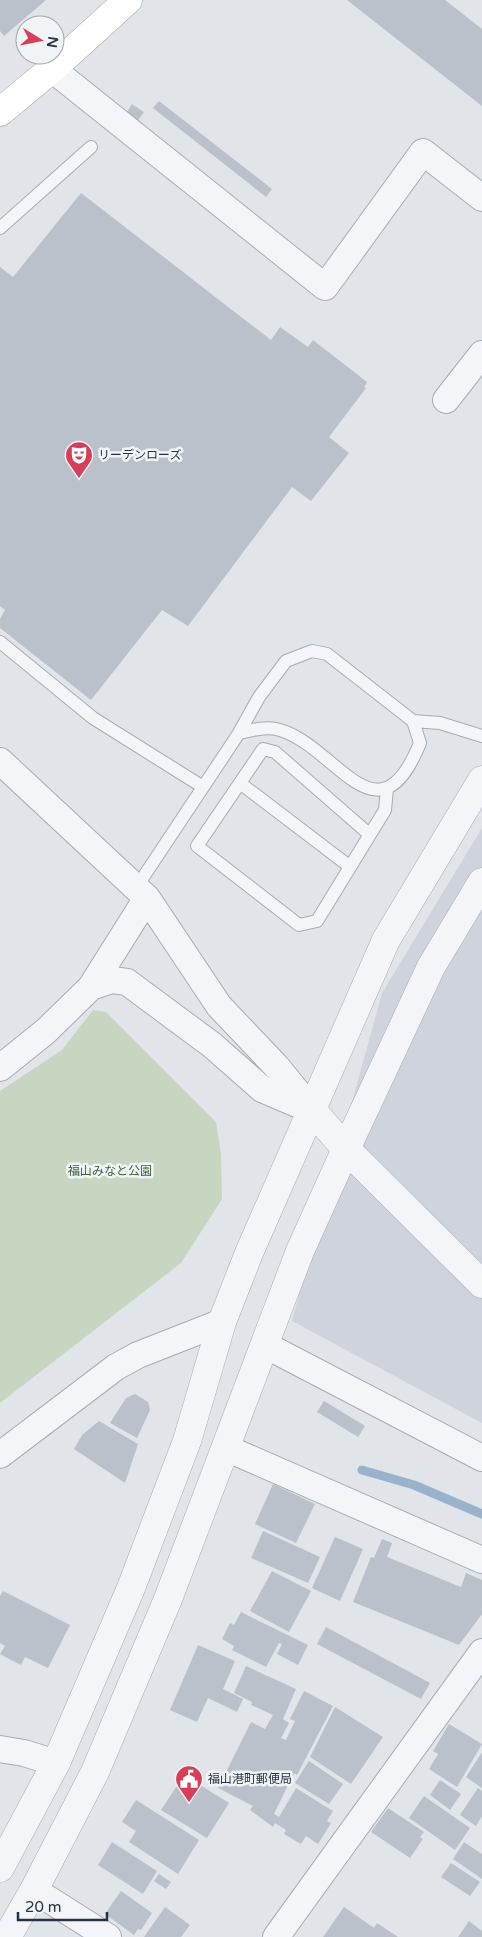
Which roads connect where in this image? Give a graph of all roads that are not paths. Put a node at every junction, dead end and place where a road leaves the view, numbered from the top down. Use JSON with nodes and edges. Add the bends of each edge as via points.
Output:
{"nodes":[{"id":1,"x":128,"y":0,"type":"edge"},
{"id":2,"x":52,"y":69,"type":"junction"},
{"id":3,"x":0,"y":112,"type":"edge"},
{"id":4,"x":91,"y":147,"type":"dead end"},
{"id":5,"x":482,"y":198,"type":"edge"},
{"id":6,"x":0,"y":228,"type":"edge"},
{"id":7,"x":482,"y":354,"type":"edge"},
{"id":8,"x":446,"y":400,"type":"dead end"},
{"id":9,"x":0,"y":642,"type":"edge"},
{"id":10,"x":413,"y":721,"type":"junction"},
{"id":11,"x":239,"y":733,"type":"junction"},
{"id":12,"x":482,"y":736,"type":"edge"},
{"id":13,"x":0,"y":761,"type":"edge"},
{"id":14,"x":482,"y":780,"type":"edge"},
{"id":15,"x":240,"y":783,"type":"junction"},
{"id":16,"x":203,"y":787,"type":"junction"},
{"id":17,"x":387,"y":789,"type":"junction"},
{"id":18,"x":369,"y":834,"type":"junction"},
{"id":19,"x":349,"y":866,"type":"junction"},
{"id":20,"x":482,"y":882,"type":"edge"},
{"id":21,"x":141,"y":893,"type":"junction"},
{"id":22,"x":91,"y":987,"type":"junction"},
{"id":23,"x":0,"y":1068,"type":"edge"},
{"id":24,"x":312,"y":1110,"type":"junction"},
{"id":25,"x":346,"y":1149,"type":"junction"},
{"id":26,"x":482,"y":1284,"type":"edge"},
{"id":27,"x":222,"y":1322,"type":"junction"},
{"id":28,"x":265,"y":1346,"type":"junction"},
{"id":29,"x":226,"y":1448,"type":"junction"},
{"id":30,"x":0,"y":1455,"type":"edge"},
{"id":31,"x":482,"y":1458,"type":"edge"},
{"id":32,"x":482,"y":1560,"type":"edge"},
{"id":33,"x":482,"y":1652,"type":"edge"},
{"id":34,"x":0,"y":1749,"type":"edge"},
{"id":35,"x":56,"y":1763,"type":"junction"},
{"id":36,"x":0,"y":1868,"type":"edge"},
{"id":37,"x":34,"y":1890,"type":"junction"},
{"id":38,"x":7,"y":1937,"type":"edge"},
{"id":39,"x":108,"y":1937,"type":"edge"},
{"id":40,"x":276,"y":1937,"type":"edge"}],
"edges":[{"from":1,"to":2,"type":"main road"},
{"from":2,"to":3,"type":"main road"},
{"from":2,"to":5,"type":"street","via":[[325,287],[423,152]]},
{"from":4,"to":6,"type":"lane"},
{"from":7,"to":8,"type":"street"},
{"from":9,"to":16,"type":"lane","via":[[93,718]]},
{"from":10,"to":11,"type":"lane","via":[[327,654],[312,651],[286,661],[259,697]]},
{"from":10,"to":12,"type":"lane","via":[[440,723]]},
{"from":10,"to":17,"type":"lane","via":[[420,743],[412,763],[398,782]]},
{"from":11,"to":16,"type":"lane"},
{"from":11,"to":17,"type":"lane","via":[[260,728],[279,729],[299,738],[362,786],[375,791]]},
{"from":13,"to":21,"type":"street"},
{"from":14,"to":24,"type":"street","via":[[386,940]]},
{"from":15,"to":18,"type":"lane","via":[[263,749],[275,752]]},
{"from":15,"to":19,"type":"lane"},
{"from":15,"to":19,"type":"lane","via":[[197,846],[298,925],[317,921]]},
{"from":16,"to":21,"type":"lane"},
{"from":17,"to":18,"type":"lane","via":[[385,810]]},
{"from":18,"to":19,"type":"lane"},
{"from":20,"to":25,"type":"street","via":[[431,967]]},
{"from":21,"to":22,"type":"street"},
{"from":21,"to":24,"type":"street","via":[[220,1006],[277,1066]]},
{"from":22,"to":23,"type":"street","via":[[46,1031]]},
{"from":22,"to":24,"type":"street","via":[[112,980],[127,982],[212,1045],[262,1089]]},
{"from":24,"to":25,"type":"street"},
{"from":24,"to":27,"type":"street"},
{"from":25,"to":26,"type":"street"},
{"from":25,"to":28,"type":"street","via":[[300,1252]]},
{"from":27,"to":30,"type":"street","via":[[138,1354],[116,1367]]},
{"from":27,"to":35,"type":"street","via":[[186,1442],[149,1542]]},
{"from":28,"to":29,"type":"street"},
{"from":28,"to":31,"type":"street"},
{"from":29,"to":32,"type":"street"},
{"from":29,"to":37,"type":"street","via":[[168,1599],[95,1772]]},
{"from":33,"to":40,"type":"street"},
{"from":34,"to":35,"type":"street"},
{"from":35,"to":36,"type":"street"},
{"from":37,"to":38,"type":"street"},
{"from":37,"to":39,"type":"street"}]}
